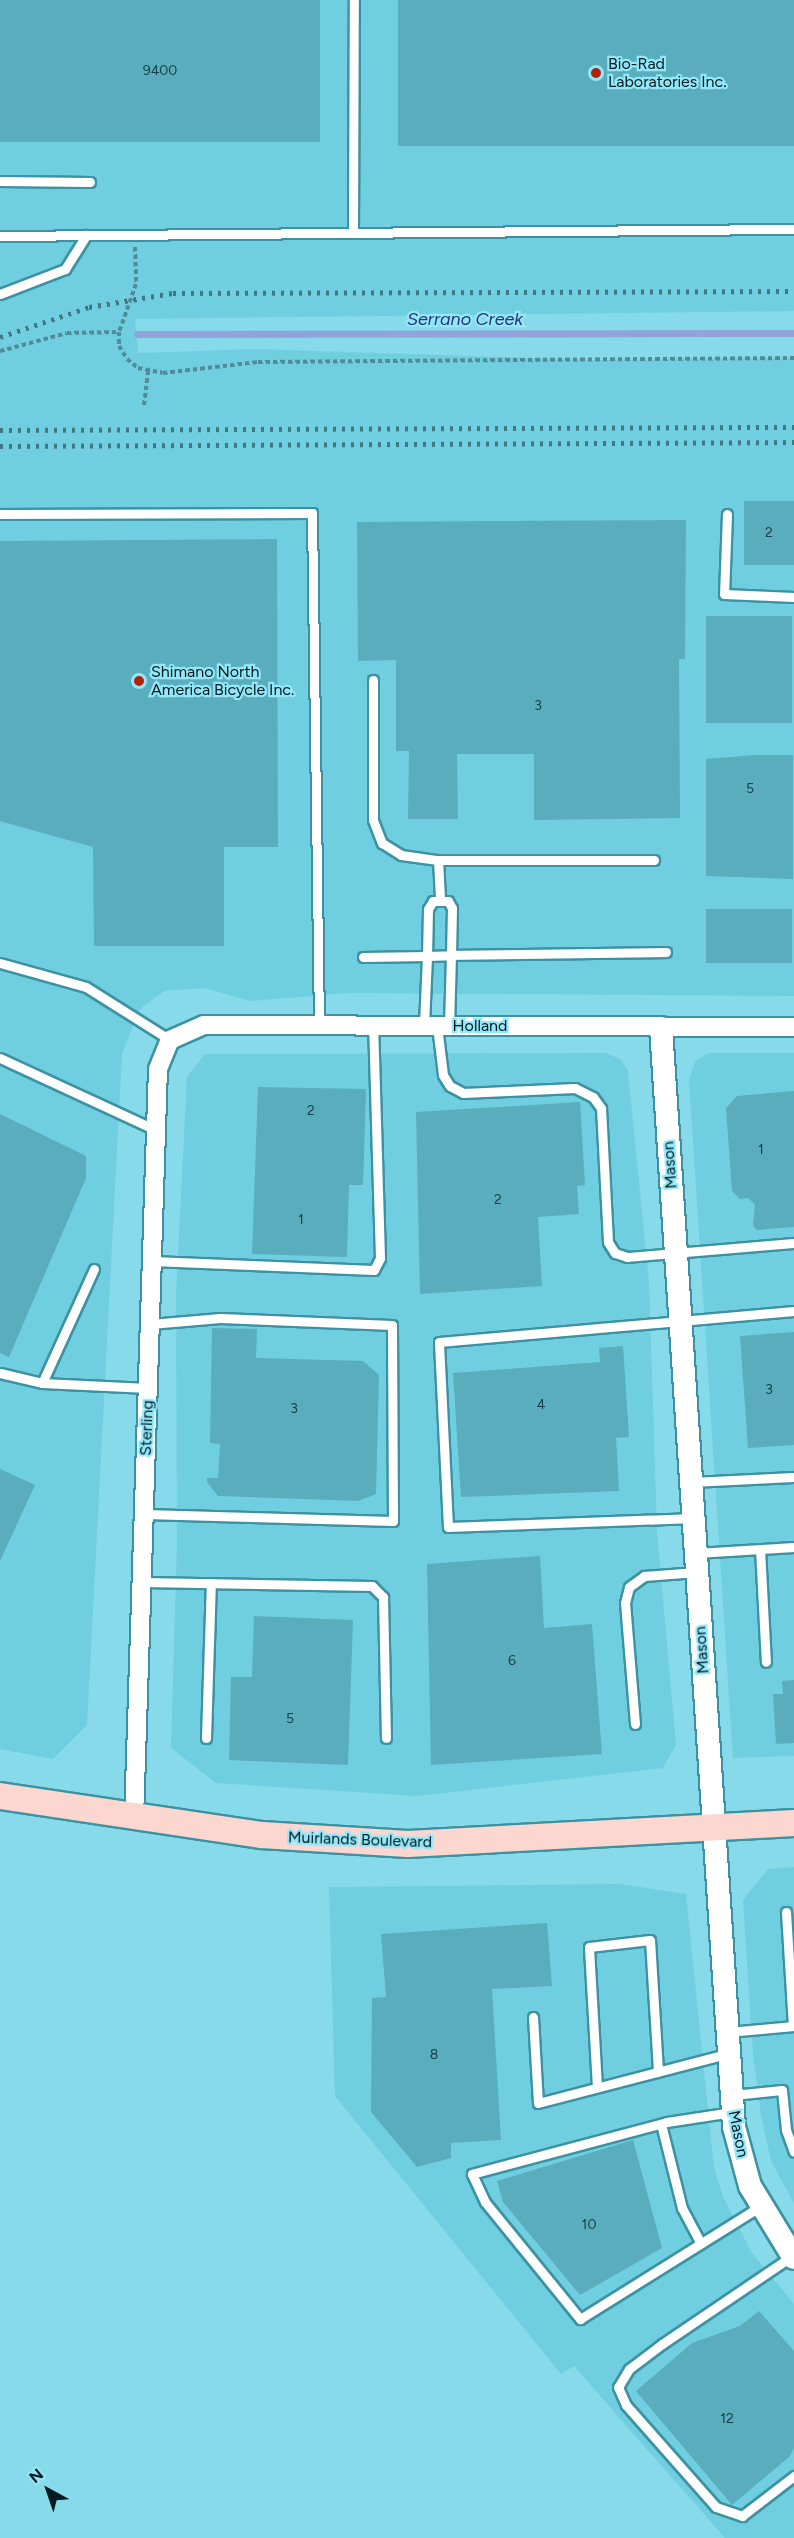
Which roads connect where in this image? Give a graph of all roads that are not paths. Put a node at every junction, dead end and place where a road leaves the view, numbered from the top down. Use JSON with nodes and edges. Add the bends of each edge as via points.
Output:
{"nodes":[{"id":1,"x":354,"y":0,"type":"edge"},
{"id":2,"x":0,"y":181,"type":"edge"},
{"id":3,"x":90,"y":182,"type":"dead end"},
{"id":4,"x":794,"y":229,"type":"edge"},
{"id":5,"x":353,"y":233,"type":"junction"},
{"id":6,"x":86,"y":235,"type":"junction"},
{"id":7,"x":0,"y":236,"type":"edge"},
{"id":8,"x":0,"y":294,"type":"edge"},
{"id":9,"x":0,"y":514,"type":"edge"},
{"id":10,"x":727,"y":514,"type":"dead end"},
{"id":11,"x":794,"y":597,"type":"edge"},
{"id":12,"x":373,"y":680,"type":"dead end"},
{"id":13,"x":438,"y":860,"type":"junction"},
{"id":14,"x":654,"y":860,"type":"dead end"},
{"id":15,"x":440,"y":899,"type":"junction"},
{"id":16,"x":666,"y":952,"type":"dead end"},
{"id":17,"x":451,"y":955,"type":"junction"},
{"id":18,"x":427,"y":956,"type":"junction"},
{"id":19,"x":363,"y":957,"type":"dead end"},
{"id":20,"x":0,"y":963,"type":"edge"},
{"id":21,"x":319,"y":1025,"type":"junction"},
{"id":22,"x":373,"y":1026,"type":"junction"},
{"id":23,"x":436,"y":1026,"type":"junction"},
{"id":24,"x":794,"y":1027,"type":"edge"},
{"id":25,"x":661,"y":1028,"type":"junction"},
{"id":26,"x":170,"y":1040,"type":"junction"},
{"id":27,"x":0,"y":1058,"type":"edge"},
{"id":28,"x":156,"y":1130,"type":"junction"},
{"id":29,"x":794,"y":1243,"type":"edge"},
{"id":30,"x":676,"y":1250,"type":"junction"},
{"id":31,"x":152,"y":1261,"type":"junction"},
{"id":32,"x":94,"y":1269,"type":"dead end"},
{"id":33,"x":794,"y":1311,"type":"edge"},
{"id":34,"x":681,"y":1321,"type":"junction"},
{"id":35,"x":150,"y":1324,"type":"junction"},
{"id":36,"x":0,"y":1373,"type":"edge"},
{"id":37,"x":42,"y":1383,"type":"junction"},
{"id":38,"x":148,"y":1388,"type":"junction"},
{"id":39,"x":794,"y":1477,"type":"edge"},
{"id":40,"x":691,"y":1482,"type":"junction"},
{"id":41,"x":144,"y":1514,"type":"junction"},
{"id":42,"x":694,"y":1518,"type":"junction"},
{"id":43,"x":794,"y":1547,"type":"edge"},
{"id":44,"x":760,"y":1549,"type":"junction"},
{"id":45,"x":697,"y":1562,"type":"junction"},
{"id":46,"x":142,"y":1582,"type":"junction"},
{"id":47,"x":211,"y":1583,"type":"junction"},
{"id":48,"x":766,"y":1662,"type":"dead end"},
{"id":49,"x":635,"y":1724,"type":"dead end"},
{"id":50,"x":206,"y":1738,"type":"dead end"},
{"id":51,"x":387,"y":1738,"type":"dead end"},
{"id":52,"x":0,"y":1796,"type":"edge"},
{"id":53,"x":134,"y":1819,"type":"junction"},
{"id":54,"x":794,"y":1823,"type":"edge"},
{"id":55,"x":714,"y":1829,"type":"junction"},
{"id":56,"x":786,"y":1912,"type":"dead end"},
{"id":57,"x":533,"y":2017,"type":"dead end"},
{"id":58,"x":793,"y":2026,"type":"edge"},
{"id":59,"x":726,"y":2043,"type":"junction"},
{"id":60,"x":658,"y":2072,"type":"junction"},
{"id":61,"x":597,"y":2087,"type":"junction"},
{"id":62,"x":731,"y":2104,"type":"junction"},
{"id":63,"x":661,"y":2124,"type":"junction"},
{"id":64,"x":794,"y":2152,"type":"edge"},
{"id":65,"x":761,"y":2206,"type":"junction"},
{"id":66,"x":702,"y":2243,"type":"junction"},
{"id":67,"x":793,"y":2257,"type":"edge"},
{"id":68,"x":794,"y":2476,"type":"edge"}],
"edges":[{"from":1,"to":5,"type":"lane"},
{"from":2,"to":3,"type":"lane"},
{"from":4,"to":5,"type":"lane"},
{"from":5,"to":6,"type":"lane"},
{"from":6,"to":7,"type":"lane"},
{"from":6,"to":8,"type":"lane","via":[[65,269]]},
{"from":9,"to":21,"type":"lane","via":[[312,513]]},
{"from":10,"to":11,"type":"lane","via":[[724,594]]},
{"from":12,"to":13,"type":"lane","via":[[373,820],[382,843],[401,855]]},
{"from":13,"to":14,"type":"lane"},
{"from":13,"to":15,"type":"lane"},
{"from":15,"to":17,"type":"lane","via":[[448,901],[452,908]]},
{"from":15,"to":18,"type":"lane","via":[[428,909]]},
{"from":16,"to":17,"type":"lane"},
{"from":17,"to":18,"type":"lane"},
{"from":17,"to":23,"type":"lane"},
{"from":18,"to":19,"type":"lane"},
{"from":18,"to":23,"type":"lane"},
{"from":20,"to":26,"type":"lane","via":[[86,987]]},
{"from":21,"to":22,"type":"street","name":"Holland"},
{"from":21,"to":26,"type":"street","name":"Holland","via":[[204,1025]]},
{"from":22,"to":23,"type":"street","name":"Holland"},
{"from":22,"to":31,"type":"lane","via":[[380,1258],[374,1270]]},
{"from":23,"to":25,"type":"street","name":"Holland"},
{"from":23,"to":30,"type":"lane","via":[[443,1075],[450,1086],[463,1094],[575,1088],[593,1097],[601,1108],[608,1242],[615,1253],[627,1257]]},
{"from":24,"to":25,"type":"street","name":"Holland"},
{"from":25,"to":30,"type":"street","name":"Mason"},
{"from":26,"to":28,"type":"street","name":"Sterling","via":[[158,1069]]},
{"from":27,"to":28,"type":"lane"},
{"from":28,"to":31,"type":"street","name":"Sterling"},
{"from":29,"to":30,"type":"lane"},
{"from":30,"to":34,"type":"street","name":"Mason"},
{"from":31,"to":35,"type":"street","name":"Sterling"},
{"from":32,"to":37,"type":"lane"},
{"from":33,"to":34,"type":"lane"},
{"from":34,"to":40,"type":"street","name":"Mason"},
{"from":34,"to":42,"type":"lane","via":[[439,1342],[448,1527]]},
{"from":35,"to":38,"type":"street","name":"Sterling"},
{"from":35,"to":41,"type":"lane","via":[[220,1318],[392,1325],[393,1521]]},
{"from":36,"to":37,"type":"lane"},
{"from":37,"to":38,"type":"lane"},
{"from":38,"to":41,"type":"street","name":"Sterling"},
{"from":39,"to":40,"type":"lane"},
{"from":40,"to":42,"type":"street","name":"Mason"},
{"from":41,"to":46,"type":"street","name":"Sterling"},
{"from":42,"to":45,"type":"street","name":"Mason"},
{"from":43,"to":44,"type":"lane"},
{"from":44,"to":45,"type":"lane"},
{"from":44,"to":48,"type":"lane"},
{"from":45,"to":49,"type":"lane","via":[[644,1576],[629,1587],[625,1603]]},
{"from":45,"to":55,"type":"street","name":"Mason"},
{"from":46,"to":47,"type":"lane"},
{"from":46,"to":53,"type":"street","name":"Sterling"},
{"from":47,"to":50,"type":"lane"},
{"from":47,"to":51,"type":"lane","via":[[372,1586],[383,1597]]},
{"from":52,"to":53,"type":"main road","name":"Muirlands Boulevard"},
{"from":53,"to":55,"type":"main road","name":"Muirlands Boulevard","via":[[262,1835],[408,1844]]},
{"from":54,"to":55,"type":"main road","name":"Muirlands Boulevard"},
{"from":55,"to":59,"type":"street","name":"Mason"},
{"from":56,"to":58,"type":"lane"},
{"from":57,"to":61,"type":"lane","via":[[538,2103]]},
{"from":58,"to":59,"type":"lane"},
{"from":59,"to":60,"type":"lane"},
{"from":59,"to":62,"type":"street","name":"Mason"},
{"from":60,"to":61,"type":"lane"},
{"from":60,"to":61,"type":"lane","via":[[650,1940],[589,1947]]},
{"from":62,"to":63,"type":"lane"},
{"from":62,"to":64,"type":"lane","via":[[782,2090],[786,2130]]},
{"from":62,"to":65,"type":"street","name":"Mason","via":[[750,2186]]},
{"from":63,"to":66,"type":"lane","via":[[682,2208]]},
{"from":63,"to":66,"type":"lane","via":[[472,2174],[485,2202],[579,2319]]},
{"from":65,"to":66,"type":"lane"},
{"from":65,"to":67,"type":"street","name":"Mason"},
{"from":67,"to":68,"type":"lane","via":[[662,2344],[629,2369],[618,2387],[626,2405],[716,2507],[742,2516]]}]}
